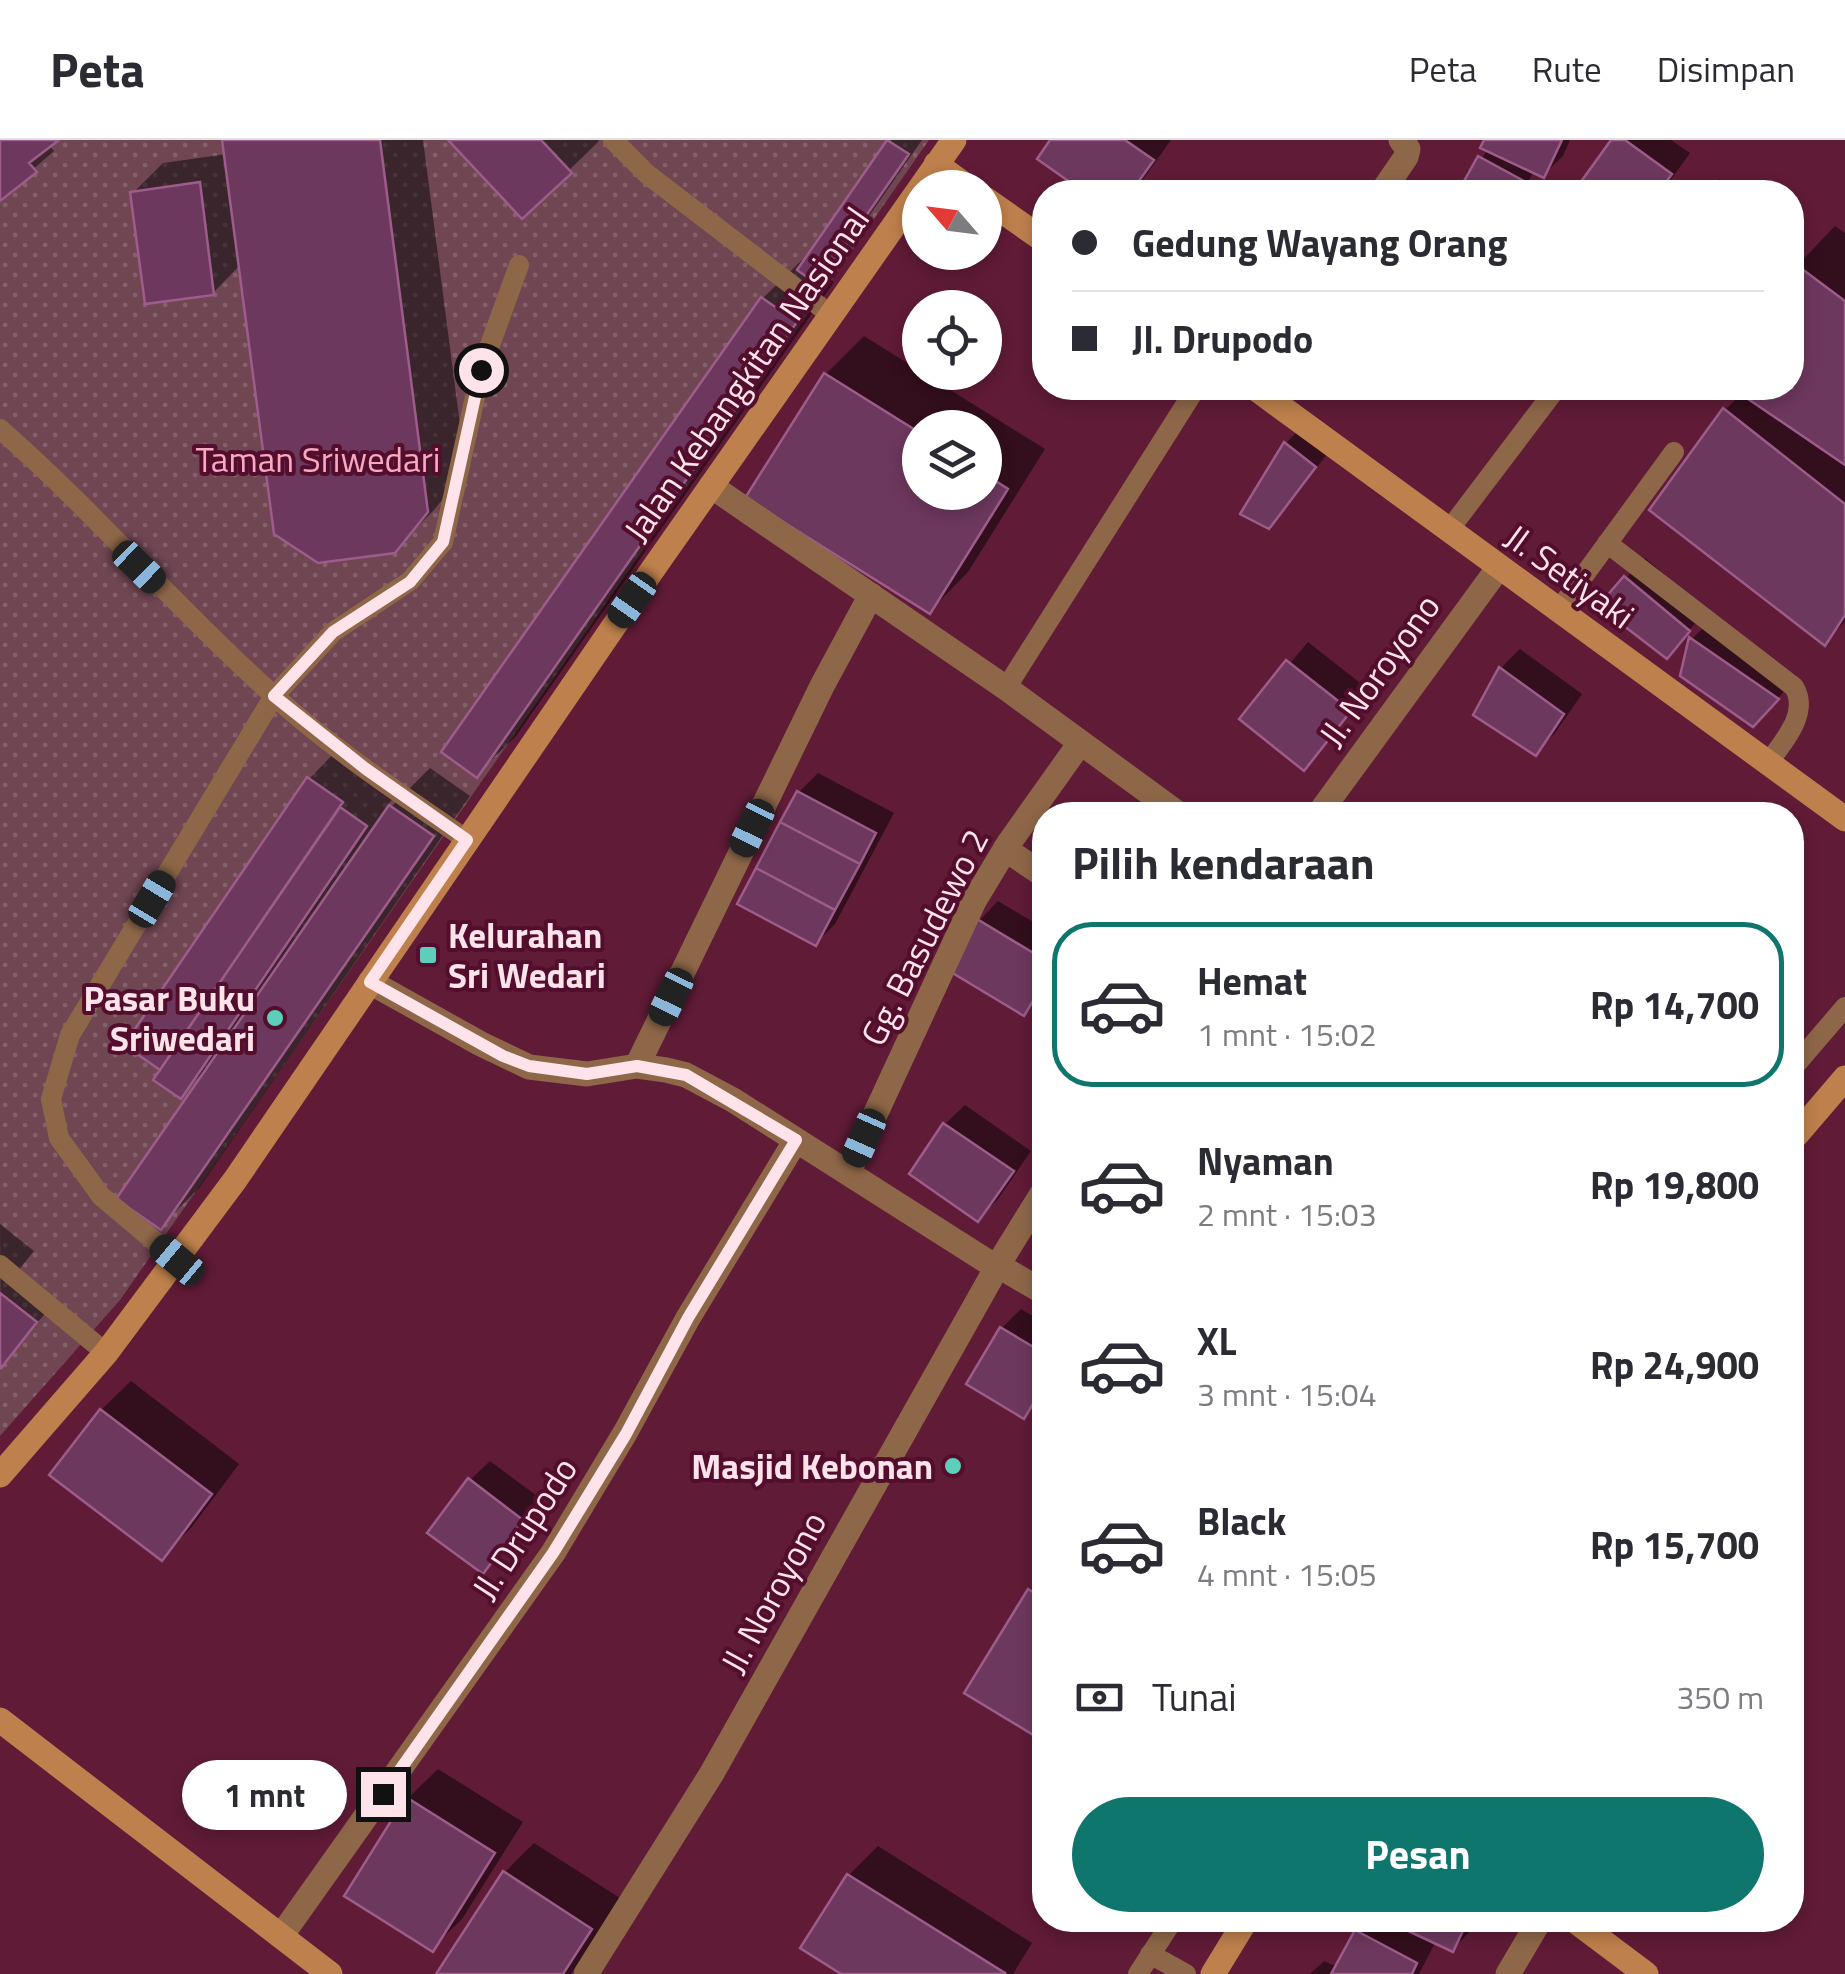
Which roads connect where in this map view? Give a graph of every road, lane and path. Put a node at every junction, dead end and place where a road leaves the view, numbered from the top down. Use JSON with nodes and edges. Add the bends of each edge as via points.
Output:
{"nodes":[{"id":1,"x":612,"y":140,"type":"edge"},
{"id":2,"x":954,"y":140,"type":"edge"},
{"id":3,"x":1401,"y":140,"type":"edge"},
{"id":4,"x":936,"y":164,"type":"junction"},
{"id":5,"x":944,"y":170,"type":"edge"},
{"id":6,"x":1390,"y":180,"type":"edge"},
{"id":7,"x":1002,"y":211,"type":"edge"},
{"id":8,"x":1032,"y":232,"type":"edge"},
{"id":9,"x":519,"y":265,"type":"dead end"},
{"id":10,"x":830,"y":315,"type":"junction"},
{"id":11,"x":1188,"y":400,"type":"edge"},
{"id":12,"x":1271,"y":400,"type":"edge"},
{"id":13,"x":1547,"y":400,"type":"edge"},
{"id":14,"x":0,"y":429,"type":"edge"},
{"id":15,"x":1674,"y":452,"type":"dead end"},
{"id":16,"x":711,"y":486,"type":"junction"},
{"id":17,"x":1449,"y":530,"type":"junction"},
{"id":18,"x":1607,"y":543,"type":"junction"},
{"id":19,"x":1499,"y":567,"type":"junction"},
{"id":20,"x":872,"y":595,"type":"junction"},
{"id":21,"x":1558,"y":610,"type":"junction"},
{"id":22,"x":1006,"y":688,"type":"junction"},
{"id":23,"x":274,"y":696,"type":"junction"},
{"id":24,"x":1080,"y":743,"type":"junction"},
{"id":25,"x":1768,"y":763,"type":"junction"},
{"id":26,"x":1038,"y":802,"type":"edge"},
{"id":27,"x":1162,"y":802,"type":"edge"},
{"id":28,"x":1327,"y":802,"type":"edge"},
{"id":29,"x":1032,"y":811,"type":"edge"},
{"id":30,"x":1845,"y":819,"type":"edge"},
{"id":31,"x":467,"y":840,"type":"junction"},
{"id":32,"x":1005,"y":849,"type":"junction"},
{"id":33,"x":1032,"y":867,"type":"edge"},
{"id":34,"x":370,"y":982,"type":"junction"},
{"id":35,"x":1840,"y":1023,"type":"edge"},
{"id":36,"x":1804,"y":1058,"type":"edge"},
{"id":37,"x":637,"y":1066,"type":"junction"},
{"id":38,"x":1845,"y":1078,"type":"edge"},
{"id":39,"x":1804,"y":1126,"type":"edge"},
{"id":40,"x":796,"y":1140,"type":"junction"},
{"id":41,"x":848,"y":1173,"type":"junction"},
{"id":42,"x":1032,"y":1211,"type":"edge"},
{"id":43,"x":177,"y":1260,"type":"junction"},
{"id":44,"x":0,"y":1265,"type":"edge"},
{"id":45,"x":999,"y":1268,"type":"junction"},
{"id":46,"x":1032,"y":1286,"type":"edge"},
{"id":47,"x":106,"y":1353,"type":"junction"},
{"id":48,"x":0,"y":1475,"type":"edge"},
{"id":49,"x":0,"y":1720,"type":"edge"},
{"id":50,"x":1165,"y":1932,"type":"edge"},
{"id":51,"x":1238,"y":1932,"type":"edge"},
{"id":52,"x":1533,"y":1932,"type":"edge"},
{"id":53,"x":1590,"y":1932,"type":"edge"},
{"id":54,"x":281,"y":1936,"type":"junction"},
{"id":55,"x":1150,"y":1954,"type":"junction"},
{"id":56,"x":330,"y":1974,"type":"edge"},
{"id":57,"x":586,"y":1974,"type":"edge"},
{"id":58,"x":1138,"y":1974,"type":"edge"},
{"id":59,"x":1186,"y":1974,"type":"edge"},
{"id":60,"x":1212,"y":1974,"type":"edge"},
{"id":61,"x":1508,"y":1974,"type":"edge"},
{"id":62,"x":1646,"y":1974,"type":"edge"}],
"edges":[{"from":1,"to":10,"type":"lane"},
{"from":2,"to":4,"type":"main road","name":"Jalan Kebangkitan Nasional"},
{"from":3,"to":6,"type":"street","via":[[1406,157]]},
{"from":4,"to":5,"type":"main road"},
{"from":4,"to":10,"type":"main road","name":"Jalan Kebangkitan Nasional"},
{"from":7,"to":8,"type":"main road"},
{"from":9,"to":23,"type":"lane","via":[[481,370],[443,542],[410,582],[333,632]]},
{"from":10,"to":16,"type":"main road","name":"Jalan Kebangkitan Nasional"},
{"from":11,"to":22,"type":"lane"},
{"from":12,"to":17,"type":"main road","name":"Jl. Setiyaki"},
{"from":13,"to":17,"type":"lane"},
{"from":14,"to":23,"type":"lane"},
{"from":15,"to":18,"type":"lane"},
{"from":16,"to":20,"type":"street"},
{"from":16,"to":31,"type":"main road","name":"Jalan Kebangkitan Nasional"},
{"from":17,"to":19,"type":"main road","name":"Jl. Setiyaki"},
{"from":18,"to":21,"type":"lane"},
{"from":18,"to":25,"type":"lane","via":[[1800,696],[1788,736]]},
{"from":19,"to":21,"type":"main road","name":"Jl. Setiyaki"},
{"from":19,"to":28,"type":"street","name":"Jl. Noroyono"},
{"from":20,"to":22,"type":"street"},
{"from":20,"to":37,"type":"street"},
{"from":21,"to":25,"type":"main road","name":"Jl. Setiyaki"},
{"from":22,"to":24,"type":"street"},
{"from":23,"to":31,"type":"lane"},
{"from":23,"to":43,"type":"lane","via":[[70,1035],[51,1098],[59,1138],[100,1196]]},
{"from":24,"to":26,"type":"street","name":"Gg. Basudewo 2"},
{"from":24,"to":27,"type":"street"},
{"from":25,"to":30,"type":"main road","name":"Jl. Setiyaki"},
{"from":29,"to":32,"type":"street","name":"Gg. Basudewo 2"},
{"from":31,"to":34,"type":"main road","name":"Jalan Kebangkitan Nasional"},
{"from":32,"to":33,"type":"street"},
{"from":32,"to":41,"type":"street","name":"Gg. Basudewo 2","via":[[958,931]]},
{"from":34,"to":37,"type":"street","via":[[529,1066],[587,1074]]},
{"from":34,"to":43,"type":"main road","name":"Jalan Kebangkitan Nasional"},
{"from":35,"to":36,"type":"lane"},
{"from":37,"to":40,"type":"street","via":[[698,1080]]},
{"from":38,"to":39,"type":"main road"},
{"from":40,"to":41,"type":"street"},
{"from":40,"to":54,"type":"street","name":"Jl. Drupodo","via":[[553,1553]]},
{"from":41,"to":45,"type":"street"},
{"from":42,"to":45,"type":"street","name":"Jl. Noroyono"},
{"from":43,"to":47,"type":"main road","name":"Jalan Kebangkitan Nasional"},
{"from":44,"to":47,"type":"lane"},
{"from":45,"to":46,"type":"street"},
{"from":45,"to":57,"type":"street","name":"Jl. Noroyono","via":[[712,1772]]},
{"from":47,"to":48,"type":"main road","name":"Jalan Kebangkitan Nasional"},
{"from":49,"to":54,"type":"main road"},
{"from":50,"to":55,"type":"lane"},
{"from":51,"to":60,"type":"main road"},
{"from":52,"to":61,"type":"street"},
{"from":53,"to":62,"type":"main road"},
{"from":54,"to":56,"type":"main road"},
{"from":55,"to":58,"type":"lane"},
{"from":55,"to":59,"type":"lane"}]}
